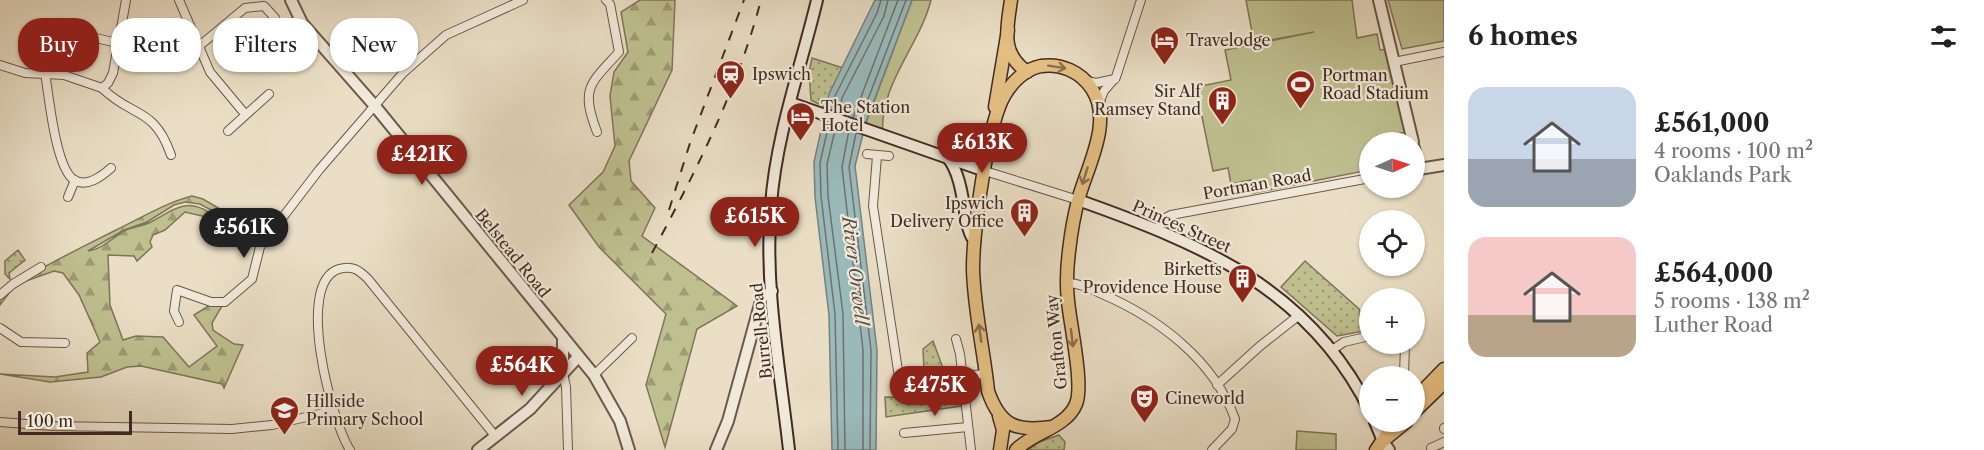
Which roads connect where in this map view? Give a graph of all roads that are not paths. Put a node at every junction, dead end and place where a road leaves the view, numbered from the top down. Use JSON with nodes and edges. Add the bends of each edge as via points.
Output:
{"nodes":[{"id":1,"x":126,"y":0,"type":"edge"},
{"id":2,"x":179,"y":0,"type":"edge"},
{"id":3,"x":291,"y":0,"type":"edge"},
{"id":4,"x":523,"y":0,"type":"edge"},
{"id":5,"x":606,"y":0,"type":"edge"},
{"id":6,"x":817,"y":0,"type":"edge"},
{"id":7,"x":1011,"y":0,"type":"edge"},
{"id":8,"x":1141,"y":0,"type":"edge"},
{"id":9,"x":1379,"y":0,"type":"edge"},
{"id":10,"x":122,"y":18,"type":"edge"},
{"id":11,"x":186,"y":18,"type":"edge"},
{"id":12,"x":233,"y":18,"type":"edge"},
{"id":13,"x":275,"y":18,"type":"dead end"},
{"id":14,"x":1008,"y":30,"type":"junction"},
{"id":15,"x":213,"y":35,"type":"edge"},
{"id":16,"x":201,"y":45,"type":"edge"},
{"id":17,"x":1444,"y":52,"type":"edge"},
{"id":18,"x":201,"y":53,"type":"edge"},
{"id":19,"x":1394,"y":62,"type":"junction"},
{"id":20,"x":0,"y":65,"type":"edge"},
{"id":21,"x":112,"y":72,"type":"edge"},
{"id":22,"x":1028,"y":72,"type":"junction"},
{"id":23,"x":45,"y":73,"type":"junction"},
{"id":24,"x":1115,"y":79,"type":"junction"},
{"id":25,"x":1085,"y":80,"type":"junction"},
{"id":26,"x":102,"y":88,"type":"junction"},
{"id":27,"x":269,"y":94,"type":"dead end"},
{"id":28,"x":791,"y":103,"type":"junction"},
{"id":29,"x":1099,"y":104,"type":"junction"},
{"id":30,"x":374,"y":105,"type":"junction"},
{"id":31,"x":245,"y":114,"type":"junction"},
{"id":32,"x":993,"y":124,"type":"junction"},
{"id":33,"x":228,"y":131,"type":"dead end"},
{"id":34,"x":597,"y":132,"type":"dead end"},
{"id":35,"x":1411,"y":132,"type":"edge"},
{"id":36,"x":988,"y":151,"type":"junction"},
{"id":37,"x":171,"y":154,"type":"dead end"},
{"id":38,"x":867,"y":154,"type":"dead end"},
{"id":39,"x":878,"y":156,"type":"junction"},
{"id":40,"x":889,"y":156,"type":"dead end"},
{"id":41,"x":948,"y":158,"type":"junction"},
{"id":42,"x":961,"y":162,"type":"junction"},
{"id":43,"x":1444,"y":165,"type":"edge"},
{"id":44,"x":111,"y":168,"type":"dead end"},
{"id":45,"x":1425,"y":169,"type":"edge"},
{"id":46,"x":985,"y":171,"type":"junction"},
{"id":47,"x":75,"y":180,"type":"junction"},
{"id":48,"x":1359,"y":180,"type":"edge"},
{"id":49,"x":68,"y":197,"type":"dead end"},
{"id":50,"x":1078,"y":200,"type":"junction"},
{"id":51,"x":1100,"y":208,"type":"junction"},
{"id":52,"x":1075,"y":217,"type":"junction"},
{"id":53,"x":1157,"y":229,"type":"junction"},
{"id":54,"x":975,"y":241,"type":"junction"},
{"id":55,"x":41,"y":267,"type":"dead end"},
{"id":56,"x":1067,"y":283,"type":"junction"},
{"id":57,"x":772,"y":291,"type":"junction"},
{"id":58,"x":0,"y":295,"type":"edge"},
{"id":59,"x":1299,"y":316,"type":"junction"},
{"id":60,"x":179,"y":322,"type":"dead end"},
{"id":61,"x":0,"y":328,"type":"edge"},
{"id":62,"x":563,"y":338,"type":"junction"},
{"id":63,"x":632,"y":338,"type":"dead end"},
{"id":64,"x":956,"y":339,"type":"dead end"},
{"id":65,"x":1359,"y":339,"type":"edge"},
{"id":66,"x":65,"y":343,"type":"dead end"},
{"id":67,"x":1332,"y":350,"type":"junction"},
{"id":68,"x":578,"y":357,"type":"junction"},
{"id":69,"x":1444,"y":369,"type":"edge"},
{"id":70,"x":563,"y":374,"type":"junction"},
{"id":71,"x":986,"y":374,"type":"junction"},
{"id":72,"x":594,"y":375,"type":"junction"},
{"id":73,"x":962,"y":378,"type":"junction"},
{"id":74,"x":1444,"y":382,"type":"edge"},
{"id":75,"x":1217,"y":385,"type":"junction"},
{"id":76,"x":1359,"y":389,"type":"edge"},
{"id":77,"x":1425,"y":389,"type":"edge"},
{"id":78,"x":1425,"y":401,"type":"edge"},
{"id":79,"x":332,"y":411,"type":"junction"},
{"id":80,"x":999,"y":416,"type":"junction"},
{"id":81,"x":0,"y":422,"type":"edge"},
{"id":82,"x":1052,"y":426,"type":"junction"},
{"id":83,"x":968,"y":427,"type":"junction"},
{"id":84,"x":1378,"y":432,"type":"edge"},
{"id":85,"x":1390,"y":432,"type":"edge"},
{"id":86,"x":1397,"y":432,"type":"edge"},
{"id":87,"x":904,"y":433,"type":"dead end"},
{"id":88,"x":496,"y":437,"type":"junction"},
{"id":89,"x":1444,"y":442,"type":"edge"},
{"id":90,"x":1383,"y":447,"type":"edge"},
{"id":91,"x":1431,"y":448,"type":"dead end"},
{"id":92,"x":350,"y":450,"type":"edge"},
{"id":93,"x":478,"y":450,"type":"edge"},
{"id":94,"x":568,"y":450,"type":"edge"},
{"id":95,"x":629,"y":450,"type":"edge"},
{"id":96,"x":716,"y":450,"type":"edge"},
{"id":97,"x":789,"y":450,"type":"edge"},
{"id":98,"x":971,"y":450,"type":"edge"},
{"id":99,"x":1000,"y":450,"type":"edge"},
{"id":100,"x":1017,"y":450,"type":"edge"},
{"id":101,"x":1212,"y":450,"type":"edge"}],
"edges":[{"from":1,"to":10,"type":"street"},
{"from":2,"to":11,"type":"street"},
{"from":3,"to":30,"type":"main road","name":"Belstead Road","via":[[302,23]]},
{"from":4,"to":30,"type":"street","via":[[446,35]]},
{"from":5,"to":34,"type":"street","via":[[619,52],[592,82],[587,105]]},
{"from":6,"to":28,"type":"main road","name":"Burrell Road"},
{"from":7,"to":14,"type":"main road"},
{"from":8,"to":24,"type":"street"},
{"from":9,"to":19,"type":"main road"},
{"from":12,"to":13,"type":"street","via":[[245,8],[264,6]]},
{"from":14,"to":22,"type":"main road","via":[[1011,57]]},
{"from":14,"to":32,"type":"main road"},
{"from":15,"to":16,"type":"street"},
{"from":17,"to":19,"type":"street"},
{"from":18,"to":31,"type":"street","via":[[210,72]]},
{"from":19,"to":35,"type":"main road"},
{"from":20,"to":23,"type":"street","via":[[25,73]]},
{"from":21,"to":26,"type":"street"},
{"from":22,"to":25,"type":"main road","one_way":true,"via":[[1040,66],[1062,67]]},
{"from":22,"to":32,"type":"main road","via":[[1008,89]]},
{"from":23,"to":26,"type":"street"},
{"from":23,"to":47,"type":"street","via":[[60,155]]},
{"from":24,"to":25,"type":"street","via":[[1096,83]]},
{"from":24,"to":29,"type":"street"},
{"from":25,"to":29,"type":"main road"},
{"from":26,"to":37,"type":"street","via":[[152,119]]},
{"from":27,"to":31,"type":"street"},
{"from":28,"to":41,"type":"main road","name":"Princes Street"},
{"from":28,"to":57,"type":"main road","name":"Burrell Road","via":[[771,204]]},
{"from":29,"to":50,"type":"main road","one_way":true,"via":[[1098,132]]},
{"from":30,"to":60,"type":"street","via":[[260,247],[252,279],[225,302],[211,302],[177,290],[174,311]]},
{"from":30,"to":62,"type":"main road","name":"Belstead Road"},
{"from":31,"to":33,"type":"street"},
{"from":32,"to":36,"type":"main road"},
{"from":36,"to":42,"type":"main road","via":[[976,161]]},
{"from":36,"to":46,"type":"main road"},
{"from":38,"to":39,"type":"street"},
{"from":39,"to":40,"type":"street"},
{"from":39,"to":73,"type":"street","via":[[873,206],[898,377],[902,381]]},
{"from":41,"to":42,"type":"main road","name":"Princes Street"},
{"from":41,"to":54,"type":"main road","via":[[960,176],[968,232]]},
{"from":42,"to":46,"type":"main road","name":"Princes Street"},
{"from":43,"to":45,"type":"main road"},
{"from":44,"to":47,"type":"street","via":[[95,180]]},
{"from":46,"to":50,"type":"street","name":"Princes Street"},
{"from":46,"to":54,"type":"main road"},
{"from":47,"to":49,"type":"street"},
{"from":48,"to":53,"type":"street","name":"Portman Road","via":[[1171,215]]},
{"from":50,"to":51,"type":"main road","name":"Princes Street"},
{"from":50,"to":52,"type":"main road","name":"Grafton Way"},
{"from":51,"to":52,"type":"main road","via":[[1087,209]]},
{"from":51,"to":53,"type":"main road","name":"Princes Street"},
{"from":52,"to":56,"type":"main road","name":"Grafton Way"},
{"from":53,"to":59,"type":"main road","name":"Princes Street","via":[[1216,255]]},
{"from":71,"to":54,"type":"main road","one_way":true,"via":[[974,280]]},
{"from":55,"to":58,"type":"street"},
{"from":56,"to":75,"type":"street","via":[[1081,285],[1139,312],[1183,344]]},
{"from":56,"to":82,"type":"main road","name":"Grafton Way","one_way":true,"via":[[1078,398],[1070,412]]},
{"from":57,"to":96,"type":"main road","via":[[762,297],[728,421]]},
{"from":57,"to":97,"type":"main road","name":"Burrell Road"},
{"from":59,"to":67,"type":"main road","name":"Princes Street"},
{"from":59,"to":75,"type":"street"},
{"from":61,"to":66,"type":"street","via":[[21,342]]},
{"from":62,"to":68,"type":"main road","name":"Belstead Road"},
{"from":62,"to":70,"type":"main road"},
{"from":63,"to":72,"type":"street"},
{"from":64,"to":73,"type":"street"},
{"from":65,"to":67,"type":"street"},
{"from":67,"to":76,"type":"main road","name":"Princes Street"},
{"from":68,"to":70,"type":"main road"},
{"from":68,"to":72,"type":"main road","name":"Belstead Road"},
{"from":69,"to":77,"type":"main road"},
{"from":70,"to":88,"type":"main road"},
{"from":70,"to":94,"type":"street"},
{"from":71,"to":73,"type":"street"},
{"from":71,"to":80,"type":"main road","via":[[988,391]]},
{"from":72,"to":95,"type":"main road","name":"Belstead Road","via":[[620,422]]},
{"from":73,"to":83,"type":"street"},
{"from":74,"to":78,"type":"main road"},
{"from":75,"to":101,"type":"street","via":[[1235,419],[1232,429]]},
{"from":79,"to":81,"type":"street","via":[[232,429]]},
{"from":79,"to":88,"type":"street","via":[[318,313],[322,286],[329,275],[352,268],[368,279]]},
{"from":79,"to":92,"type":"street"},
{"from":80,"to":82,"type":"main road","via":[[1021,428]]},
{"from":80,"to":99,"type":"main road","via":[[1003,430]]},
{"from":82,"to":100,"type":"main road","name":"Grafton Way"},
{"from":83,"to":87,"type":"street"},
{"from":83,"to":98,"type":"street"},
{"from":84,"to":90,"type":"main road"},
{"from":85,"to":90,"type":"main road"},
{"from":86,"to":90,"type":"main road"},
{"from":88,"to":93,"type":"main road"},
{"from":89,"to":91,"type":"street"}]}
